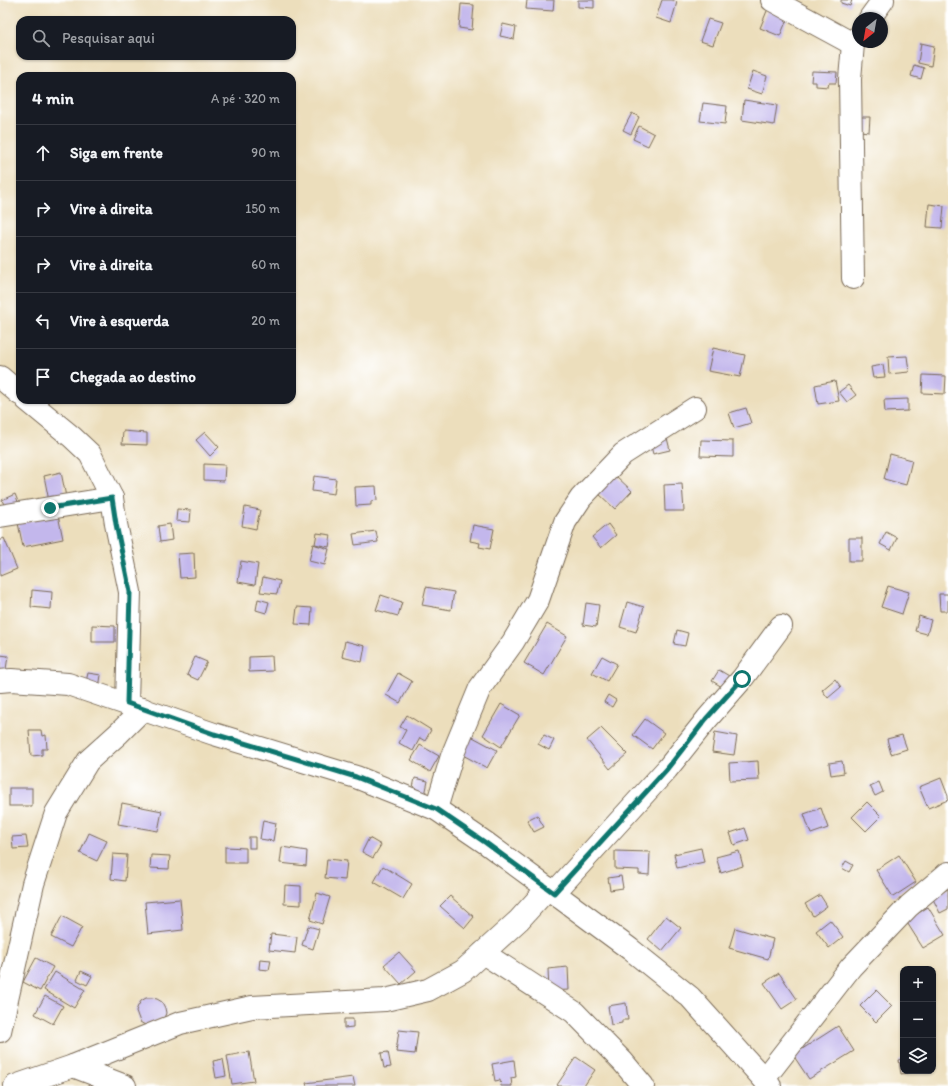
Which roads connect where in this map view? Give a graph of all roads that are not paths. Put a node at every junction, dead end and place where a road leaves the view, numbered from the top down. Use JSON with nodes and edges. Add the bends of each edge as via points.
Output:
{"nodes":[{"id":1,"x":772,"y":0,"type":"edge"},
{"id":2,"x":883,"y":0,"type":"edge"},
{"id":3,"x":874,"y":12,"type":"edge"},
{"id":4,"x":852,"y":38,"type":"edge"},
{"id":5,"x":855,"y":48,"type":"edge"},
{"id":6,"x":853,"y":278,"type":"dead end"},
{"id":7,"x":0,"y":377,"type":"edge"},
{"id":8,"x":16,"y":391,"type":"edge"},
{"id":9,"x":32,"y":404,"type":"edge"},
{"id":10,"x":694,"y":408,"type":"dead end"},
{"id":11,"x":112,"y":498,"type":"junction"},
{"id":12,"x":0,"y":516,"type":"edge"},
{"id":13,"x":780,"y":626,"type":"dead end"},
{"id":14,"x":0,"y":681,"type":"edge"},
{"id":15,"x":135,"y":706,"type":"junction"},
{"id":16,"x":436,"y":809,"type":"junction"},
{"id":17,"x":948,"y":874,"type":"edge"},
{"id":18,"x":551,"y":890,"type":"junction"},
{"id":19,"x":483,"y":953,"type":"junction"},
{"id":20,"x":0,"y":1031,"type":"edge"},
{"id":21,"x":72,"y":1066,"type":"junction"},
{"id":22,"x":767,"y":1083,"type":"edge"},
{"id":23,"x":15,"y":1086,"type":"edge"},
{"id":24,"x":125,"y":1086,"type":"edge"},
{"id":25,"x":643,"y":1086,"type":"edge"}],
"edges":[{"from":1,"to":4,"type":"street"},
{"from":2,"to":3,"type":"street"},
{"from":5,"to":6,"type":"street","via":[[850,79]]},
{"from":7,"to":8,"type":"street"},
{"from":9,"to":11,"type":"street","via":[[90,454]]},
{"from":10,"to":16,"type":"street","via":[[623,454],[582,498],[565,522],[538,600],[513,642],[480,688],[452,756]]},
{"from":11,"to":12,"type":"street"},
{"from":11,"to":15,"type":"street","via":[[130,592]]},
{"from":13,"to":18,"type":"street","via":[[742,679],[706,719],[667,769]]},
{"from":14,"to":15,"type":"street","via":[[68,684]]},
{"from":15,"to":16,"type":"street","via":[[214,734],[356,777]]},
{"from":15,"to":20,"type":"street","via":[[119,734],[88,761],[56,813],[34,884]]},
{"from":16,"to":18,"type":"street"},
{"from":17,"to":22,"type":"street","via":[[908,906],[851,967]]},
{"from":18,"to":19,"type":"street"},
{"from":18,"to":22,"type":"street","via":[[690,997]]},
{"from":19,"to":21,"type":"street","via":[[462,972],[428,990],[385,1000],[252,1007],[180,1023]]},
{"from":19,"to":25,"type":"street","via":[[574,1012]]},
{"from":21,"to":23,"type":"street"},
{"from":21,"to":24,"type":"street"}]}
